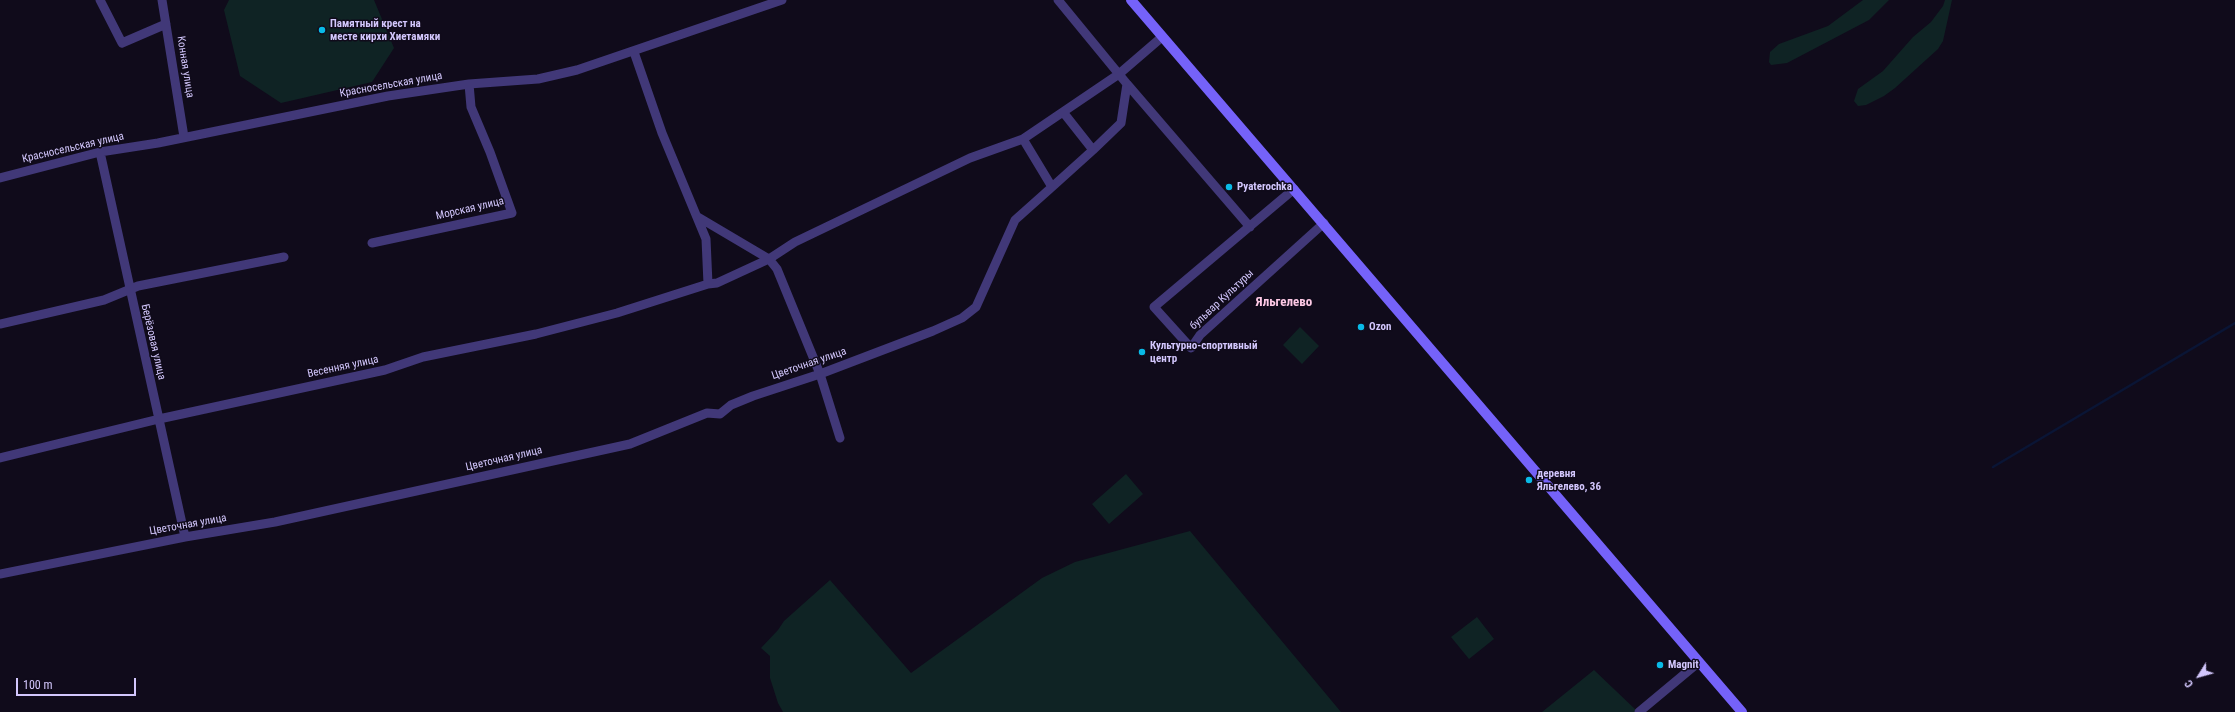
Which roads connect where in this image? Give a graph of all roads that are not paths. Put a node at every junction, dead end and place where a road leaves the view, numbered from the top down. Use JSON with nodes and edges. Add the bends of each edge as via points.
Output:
{"nodes":[{"id":1,"x":100,"y":0,"type":"edge"},
{"id":2,"x":162,"y":0,"type":"edge"},
{"id":3,"x":782,"y":0,"type":"edge"},
{"id":4,"x":1058,"y":0,"type":"edge"},
{"id":5,"x":1131,"y":0,"type":"edge"},
{"id":6,"x":166,"y":24,"type":"junction"},
{"id":7,"x":1162,"y":37,"type":"junction"},
{"id":8,"x":634,"y":52,"type":"junction"},
{"id":9,"x":1118,"y":74,"type":"junction"},
{"id":10,"x":469,"y":84,"type":"junction"},
{"id":11,"x":1127,"y":84,"type":"junction"},
{"id":12,"x":1063,"y":112,"type":"junction"},
{"id":13,"x":184,"y":137,"type":"junction"},
{"id":14,"x":1023,"y":139,"type":"junction"},
{"id":15,"x":1093,"y":150,"type":"junction"},
{"id":16,"x":100,"y":152,"type":"junction"},
{"id":17,"x":0,"y":178,"type":"edge"},
{"id":18,"x":1052,"y":187,"type":"junction"},
{"id":19,"x":1294,"y":188,"type":"junction"},
{"id":20,"x":698,"y":217,"type":"junction"},
{"id":21,"x":1324,"y":223,"type":"junction"},
{"id":22,"x":1250,"y":227,"type":"junction"},
{"id":23,"x":372,"y":244,"type":"dead end"},
{"id":24,"x":284,"y":257,"type":"dead end"},
{"id":25,"x":769,"y":259,"type":"junction"},
{"id":26,"x":708,"y":284,"type":"junction"},
{"id":27,"x":129,"y":290,"type":"junction"},
{"id":28,"x":0,"y":324,"type":"edge"},
{"id":29,"x":820,"y":374,"type":"junction"},
{"id":30,"x":159,"y":420,"type":"junction"},
{"id":31,"x":840,"y":438,"type":"dead end"},
{"id":32,"x":0,"y":458,"type":"edge"},
{"id":33,"x":185,"y":537,"type":"junction"},
{"id":34,"x":0,"y":574,"type":"edge"},
{"id":35,"x":1699,"y":662,"type":"junction"},
{"id":36,"x":1640,"y":712,"type":"edge"},
{"id":37,"x":1742,"y":712,"type":"edge"}],
"edges":[{"from":1,"to":6,"type":"street","via":[[122,43]]},
{"from":2,"to":6,"type":"street","name":"Конная улица"},
{"from":3,"to":8,"type":"street","name":"Красносельская улица"},
{"from":4,"to":9,"type":"street"},
{"from":5,"to":7,"type":"main road"},
{"from":6,"to":13,"type":"street","name":"Конная улица"},
{"from":7,"to":9,"type":"street","name":"Весенняя улица"},
{"from":7,"to":19,"type":"main road"},
{"from":8,"to":10,"type":"street","name":"Красносельская улица","via":[[538,79]]},
{"from":8,"to":20,"type":"street","via":[[662,133]]},
{"from":9,"to":11,"type":"street"},
{"from":9,"to":12,"type":"street","name":"Весенняя улица"},
{"from":10,"to":13,"type":"street","name":"Красносельская улица","via":[[388,96]]},
{"from":10,"to":23,"type":"street","name":"Морская улица","via":[[471,107],[512,213]]},
{"from":11,"to":15,"type":"street","name":"Цветочная улица","via":[[1122,123]]},
{"from":11,"to":22,"type":"street"},
{"from":12,"to":14,"type":"street","name":"Весенняя улица"},
{"from":12,"to":15,"type":"street"},
{"from":13,"to":16,"type":"street","name":"Красносельская улица"},
{"from":14,"to":18,"type":"street"},
{"from":14,"to":25,"type":"street","name":"Весенняя улица","via":[[970,158],[795,242]]},
{"from":15,"to":18,"type":"street","name":"Цветочная улица"},
{"from":16,"to":17,"type":"street","name":"Красносельская улица"},
{"from":16,"to":27,"type":"street","name":"Берёзовая улица"},
{"from":18,"to":29,"type":"street","name":"Цветочная улица","via":[[1015,220],[976,307],[962,318],[933,331]]},
{"from":19,"to":21,"type":"main road"},
{"from":19,"to":22,"type":"street","name":"бульвар Культуры"},
{"from":20,"to":25,"type":"street"},
{"from":20,"to":26,"type":"street","via":[[706,239]]},
{"from":21,"to":22,"type":"street","name":"бульвар Культуры","via":[[1200,336],[1192,348],[1154,306]]},
{"from":21,"to":35,"type":"main road"},
{"from":24,"to":27,"type":"street","via":[[138,286]]},
{"from":25,"to":26,"type":"street","name":"Весенняя улица","via":[[717,283]]},
{"from":25,"to":29,"type":"street","via":[[777,269]]},
{"from":26,"to":30,"type":"street","name":"Весенняя улица","via":[[617,313],[536,334],[424,357],[385,370]]},
{"from":27,"to":28,"type":"street","via":[[104,300]]},
{"from":27,"to":30,"type":"street","name":"Берёзовая улица"},
{"from":29,"to":31,"type":"street"},
{"from":29,"to":33,"type":"street","name":"Цветочная улица","via":[[748,398],[731,405],[720,414],[707,413],[630,444],[274,522]]},
{"from":30,"to":32,"type":"street","name":"Весенняя улица"},
{"from":30,"to":33,"type":"street","name":"Берёзовая улица"},
{"from":33,"to":34,"type":"street","name":"Цветочная улица"},
{"from":35,"to":36,"type":"street"},
{"from":35,"to":37,"type":"main road"}]}
